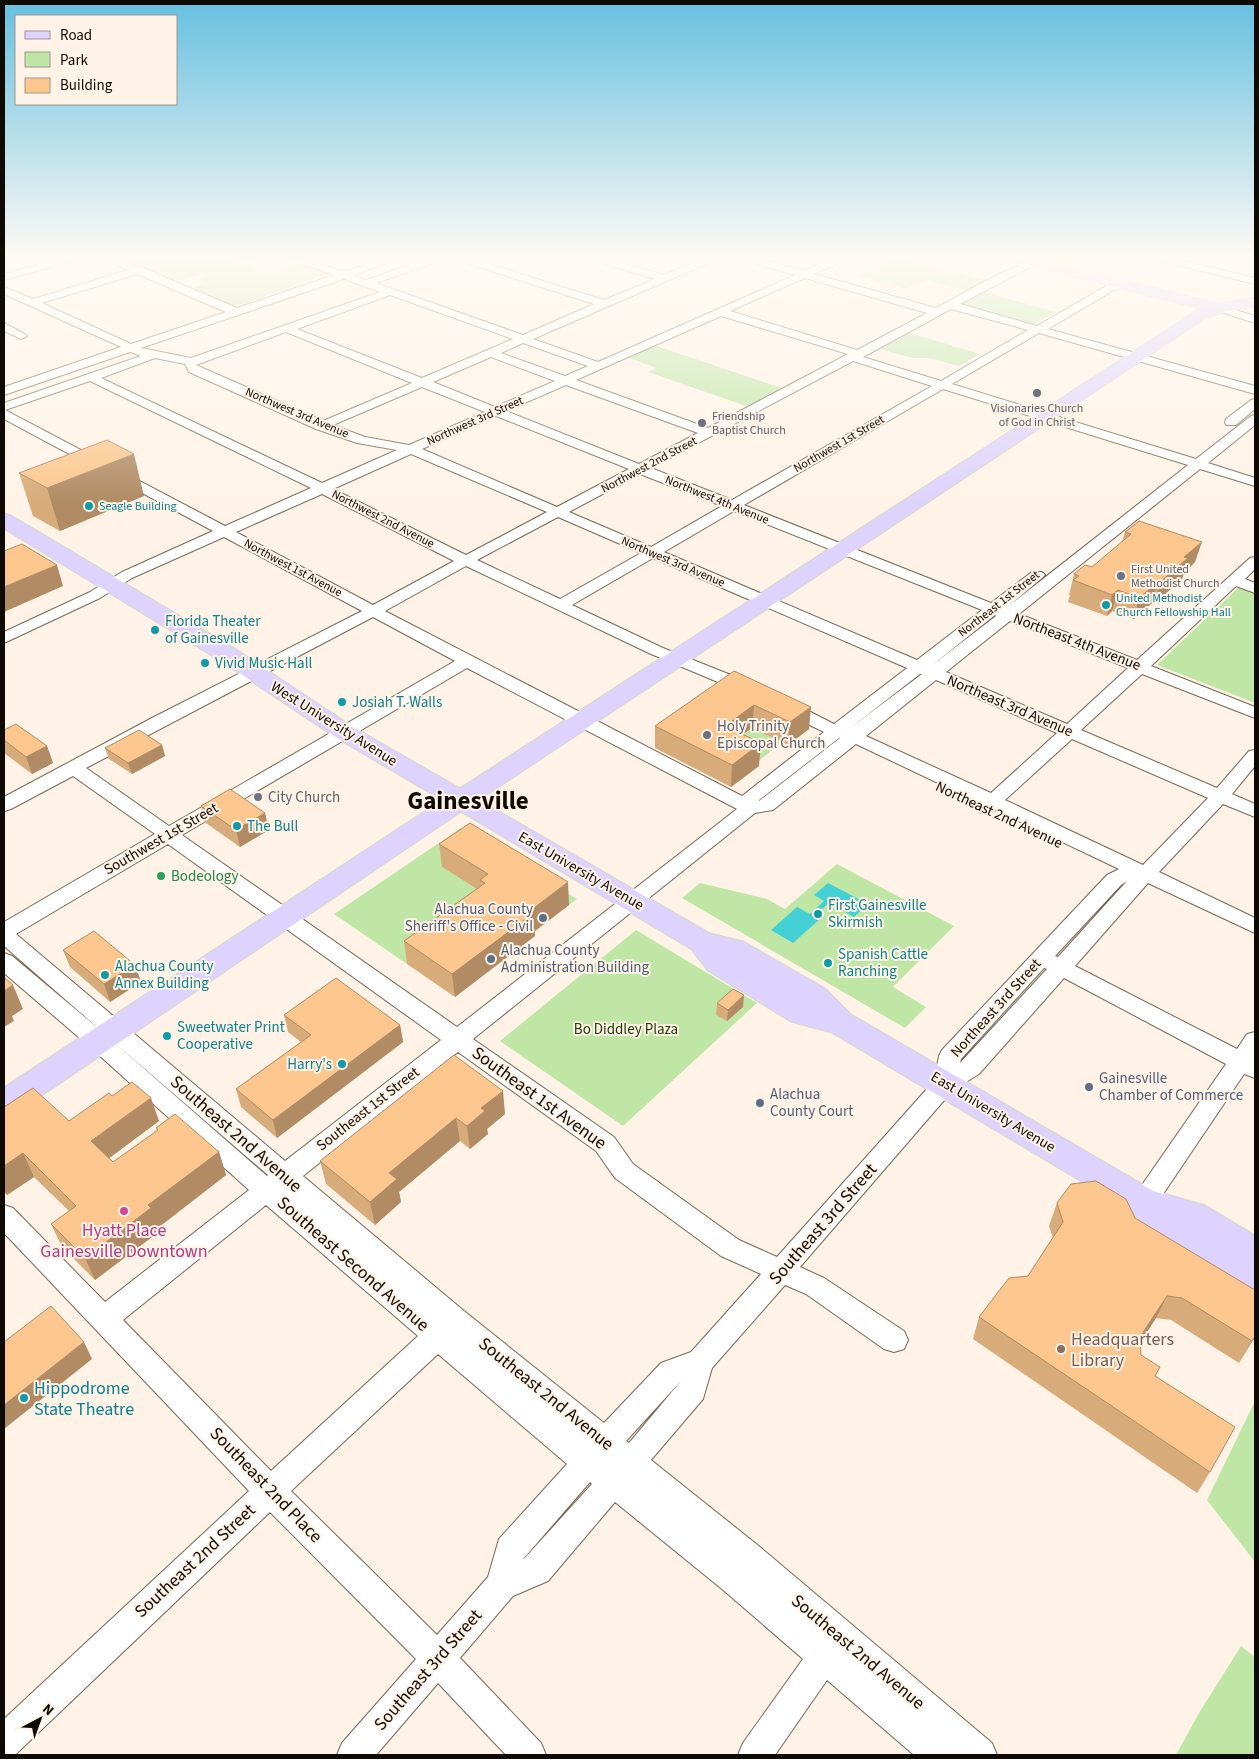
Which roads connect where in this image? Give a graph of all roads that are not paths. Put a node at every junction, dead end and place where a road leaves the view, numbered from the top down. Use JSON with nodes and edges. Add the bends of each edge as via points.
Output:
{"nodes":[{"id":1,"x":116,"y":341,"type":"edge"},
{"id":2,"x":151,"y":341,"type":"edge"},
{"id":3,"x":249,"y":341,"type":"edge"},
{"id":4,"x":318,"y":341,"type":"edge"},
{"id":5,"x":519,"y":341,"type":"edge"},
{"id":6,"x":530,"y":341,"type":"edge"},
{"id":7,"x":655,"y":341,"type":"edge"},
{"id":8,"x":810,"y":341,"type":"edge"},
{"id":9,"x":883,"y":341,"type":"edge"},
{"id":10,"x":1017,"y":341,"type":"edge"},
{"id":11,"x":1077,"y":341,"type":"edge"},
{"id":12,"x":1160,"y":341,"type":"edge"},
{"id":13,"x":131,"y":348,"type":"junction"},
{"id":14,"x":491,"y":353,"type":"junction"},
{"id":15,"x":154,"y":355,"type":"junction"},
{"id":16,"x":856,"y":356,"type":"junction"},
{"id":17,"x":1136,"y":357,"type":"junction"},
{"id":18,"x":192,"y":362,"type":"junction"},
{"id":19,"x":599,"y":366,"type":"junction"},
{"id":20,"x":90,"y":377,"type":"junction"},
{"id":21,"x":566,"y":381,"type":"junction"},
{"id":22,"x":422,"y":383,"type":"junction"},
{"id":23,"x":941,"y":385,"type":"junction"},
{"id":24,"x":1255,"y":390,"type":"edge"},
{"id":25,"x":4,"y":391,"type":"edge"},
{"id":26,"x":1255,"y":403,"type":"edge"},
{"id":27,"x":4,"y":407,"type":"edge"},
{"id":28,"x":496,"y":412,"type":"junction"},
{"id":29,"x":4,"y":414,"type":"edge"},
{"id":30,"x":1046,"y":417,"type":"junction"},
{"id":31,"x":1255,"y":419,"type":"edge"},
{"id":32,"x":321,"y":426,"type":"junction"},
{"id":33,"x":1232,"y":429,"type":"junction"},
{"id":34,"x":710,"y":433,"type":"junction"},
{"id":35,"x":411,"y":449,"type":"junction"},
{"id":36,"x":1191,"y":462,"type":"junction"},
{"id":37,"x":640,"y":470,"type":"junction"},
{"id":38,"x":1255,"y":482,"type":"edge"},
{"id":39,"x":321,"y":488,"type":"junction"},
{"id":40,"x":732,"y":506,"type":"junction"},
{"id":41,"x":558,"y":512,"type":"junction"},
{"id":42,"x":4,"y":520,"type":"edge"},
{"id":43,"x":224,"y":532,"type":"junction"},
{"id":44,"x":842,"y":550,"type":"junction"},
{"id":45,"x":652,"y":553,"type":"junction"},
{"id":46,"x":466,"y":561,"type":"junction"},
{"id":47,"x":1255,"y":561,"type":"edge"},
{"id":48,"x":1059,"y":566,"type":"junction"},
{"id":49,"x":1234,"y":580,"type":"junction"},
{"id":50,"x":112,"y":585,"type":"junction"},
{"id":51,"x":1255,"y":588,"type":"edge"},
{"id":52,"x":764,"y":602,"type":"junction"},
{"id":53,"x":561,"y":605,"type":"junction"},
{"id":54,"x":993,"y":609,"type":"junction"},
{"id":55,"x":374,"y":611,"type":"junction"},
{"id":56,"x":1008,"y":615,"type":"junction"},
{"id":57,"x":4,"y":638,"type":"edge"},
{"id":58,"x":677,"y":659,"type":"junction"},
{"id":59,"x":467,"y":661,"type":"junction"},
{"id":60,"x":1140,"y":666,"type":"junction"},
{"id":61,"x":926,"y":670,"type":"junction"},
{"id":62,"x":256,"y":674,"type":"junction"},
{"id":63,"x":1255,"y":713,"type":"edge"},
{"id":64,"x":583,"y":721,"type":"junction"},
{"id":65,"x":344,"y":732,"type":"junction"},
{"id":66,"x":1069,"y":732,"type":"junction"},
{"id":67,"x":846,"y":737,"type":"junction"},
{"id":68,"x":1255,"y":755,"type":"edge"},
{"id":69,"x":74,"y":768,"type":"junction"},
{"id":70,"x":1220,"y":796,"type":"junction"},
{"id":71,"x":461,"y":801,"type":"junction"},
{"id":72,"x":4,"y":805,"type":"edge"},
{"id":73,"x":990,"y":805,"type":"junction"},
{"id":74,"x":750,"y":808,"type":"junction"},
{"id":75,"x":1255,"y":811,"type":"edge"},
{"id":76,"x":169,"y":835,"type":"junction"},
{"id":77,"x":1140,"y":875,"type":"junction"},
{"id":78,"x":632,"y":901,"type":"junction"},
{"id":79,"x":285,"y":916,"type":"junction"},
{"id":80,"x":1255,"y":926,"type":"edge"},
{"id":81,"x":4,"y":931,"type":"edge"},
{"id":82,"x":4,"y":935,"type":"edge"},
{"id":83,"x":1042,"y":957,"type":"junction"},
{"id":84,"x":4,"y":961,"type":"edge"},
{"id":85,"x":1062,"y":968,"type":"junction"},
{"id":86,"x":107,"y":1035,"type":"junction"},
{"id":87,"x":457,"y":1039,"type":"junction"},
{"id":88,"x":1255,"y":1040,"type":"edge"},
{"id":89,"x":1248,"y":1065,"type":"edge"},
{"id":90,"x":945,"y":1084,"type":"junction"},
{"id":91,"x":4,"y":1104,"type":"edge"},
{"id":92,"x":275,"y":1183,"type":"junction"},
{"id":93,"x":1144,"y":1202,"type":"junction"},
{"id":94,"x":4,"y":1216,"type":"edge"},
{"id":95,"x":1255,"y":1253,"type":"edge"},
{"id":96,"x":780,"y":1272,"type":"junction"},
{"id":97,"x":1255,"y":1285,"type":"edge"},
{"id":98,"x":105,"y":1318,"type":"junction"},
{"id":99,"x":446,"y":1328,"type":"junction"},
{"id":100,"x":894,"y":1340,"type":"dead end"},
{"id":101,"x":700,"y":1362,"type":"junction"},
{"id":102,"x":597,"y":1452,"type":"junction"},
{"id":103,"x":621,"y":1472,"type":"junction"},
{"id":104,"x":270,"y":1491,"type":"junction"},
{"id":105,"x":502,"y":1585,"type":"junction"},
{"id":106,"x":831,"y":1646,"type":"junction"},
{"id":107,"x":438,"y":1659,"type":"junction"},
{"id":108,"x":4,"y":1742,"type":"edge"},
{"id":109,"x":354,"y":1755,"type":"edge"},
{"id":110,"x":529,"y":1755,"type":"edge"},
{"id":111,"x":755,"y":1755,"type":"edge"},
{"id":112,"x":939,"y":1755,"type":"edge"},
{"id":113,"x":980,"y":1755,"type":"edge"}],
"edges":[{"from":1,"to":13,"type":"street"},
{"from":2,"to":13,"type":"street"},
{"from":3,"to":18,"type":"street"},
{"from":4,"to":22,"type":"street","name":"Northwest 4th Avenue"},
{"from":5,"to":14,"type":"street"},
{"from":6,"to":19,"type":"street"},
{"from":7,"to":19,"type":"street","name":"Northwest 3rd Street"},
{"from":8,"to":16,"type":"street"},
{"from":9,"to":16,"type":"street","name":"Northwest 2nd Street"},
{"from":10,"to":23,"type":"street","name":"Northwest 1st Street"},
{"from":11,"to":17,"type":"street"},
{"from":12,"to":17,"type":"main road"},
{"from":13,"to":15,"type":"street"},
{"from":13,"to":25,"type":"street"},
{"from":14,"to":21,"type":"street"},
{"from":14,"to":22,"type":"street"},
{"from":15,"to":18,"type":"street"},
{"from":15,"to":20,"type":"street"},
{"from":16,"to":23,"type":"street"},
{"from":16,"to":34,"type":"street","name":"Northwest 2nd Street"},
{"from":17,"to":24,"type":"street"},
{"from":17,"to":30,"type":"main road"},
{"from":18,"to":32,"type":"street","name":"Northwest 3rd Avenue","via":[[193,369]]},
{"from":19,"to":21,"type":"street","name":"Northwest 3rd Street"},
{"from":20,"to":27,"type":"street"},
{"from":20,"to":39,"type":"street","name":"Northwest 2nd Avenue"},
{"from":21,"to":28,"type":"street","name":"Northwest 3rd Street"},
{"from":21,"to":34,"type":"street"},
{"from":22,"to":28,"type":"street","name":"Northwest 4th Avenue"},
{"from":22,"to":32,"type":"street"},
{"from":23,"to":30,"type":"street"},
{"from":23,"to":40,"type":"street","name":"Northwest 1st Street"},
{"from":26,"to":33,"type":"street","name":"Northeast 1st Street"},
{"from":28,"to":35,"type":"street","name":"Northwest 3rd Street"},
{"from":28,"to":37,"type":"street","name":"Northwest 4th Avenue"},
{"from":29,"to":43,"type":"street","name":"Northwest 1st Avenue"},
{"from":30,"to":36,"type":"street"},
{"from":30,"to":44,"type":"main road"},
{"from":31,"to":33,"type":"street","name":"Northeast 1st Street"},
{"from":32,"to":35,"type":"street","name":"Northwest 3rd Avenue","via":[[362,440]]},
{"from":33,"to":36,"type":"street","name":"Northeast 1st Street"},
{"from":34,"to":37,"type":"street","name":"Northwest 2nd Street"},
{"from":35,"to":39,"type":"street","name":"Northwest 3rd Street"},
{"from":35,"to":41,"type":"street","name":"Northwest 3rd Avenue"},
{"from":36,"to":38,"type":"street"},
{"from":36,"to":48,"type":"street","name":"Northeast 1st Street"},
{"from":37,"to":40,"type":"street","name":"Northwest 4th Avenue"},
{"from":37,"to":41,"type":"street","name":"Northwest 2nd Street"},
{"from":39,"to":43,"type":"street","name":"Northwest 3rd Street"},
{"from":39,"to":46,"type":"street","name":"Northwest 2nd Avenue"},
{"from":40,"to":44,"type":"street","name":"Northwest 4th Avenue"},
{"from":40,"to":45,"type":"street","name":"Northwest 1st Street"},
{"from":41,"to":45,"type":"street","name":"Northwest 3rd Avenue"},
{"from":41,"to":46,"type":"street","name":"Northwest 2nd Street"},
{"from":42,"to":50,"type":"main road","name":"West University Avenue"},
{"from":43,"to":50,"type":"street","name":"Northwest 3rd Street","via":[[127,575]]},
{"from":43,"to":55,"type":"street","name":"Northwest 1st Avenue"},
{"from":44,"to":52,"type":"main road"},
{"from":44,"to":54,"type":"street","name":"Northeast 4th Avenue"},
{"from":45,"to":52,"type":"street","name":"Northwest 3rd Avenue"},
{"from":45,"to":53,"type":"street","name":"Northwest 1st Street"},
{"from":46,"to":53,"type":"street","name":"Northwest 2nd Avenue"},
{"from":46,"to":55,"type":"street","name":"Northwest 2nd Street"},
{"from":47,"to":49,"type":"street"},
{"from":48,"to":54,"type":"street","name":"Northeast 1st Street"},
{"from":48,"to":56,"type":"street","name":"Northeast 1st Street"},
{"from":49,"to":51,"type":"street"},
{"from":49,"to":60,"type":"street"},
{"from":50,"to":57,"type":"street","name":"Northwest 3rd Street"},
{"from":50,"to":62,"type":"main road","name":"West University Avenue"},
{"from":52,"to":58,"type":"main road"},
{"from":52,"to":61,"type":"street","name":"Northeast 3rd Avenue"},
{"from":53,"to":58,"type":"street","name":"Northwest 2nd Avenue"},
{"from":54,"to":56,"type":"street","name":"Northeast 4th Avenue"},
{"from":54,"to":61,"type":"street","name":"Northeast 1st Street"},
{"from":55,"to":59,"type":"street","name":"Northwest 1st Avenue"},
{"from":55,"to":62,"type":"street","name":"Northwest 2nd Street"},
{"from":56,"to":60,"type":"street","name":"Northeast 4th Avenue"},
{"from":56,"to":61,"type":"street","name":"Northeast 1st Street"},
{"from":58,"to":64,"type":"main road"},
{"from":58,"to":67,"type":"street","name":"Northeast 2nd Avenue","via":[[750,689]]},
{"from":59,"to":64,"type":"street","name":"Northwest 1st Avenue"},
{"from":59,"to":65,"type":"street"},
{"from":60,"to":63,"type":"street","name":"Northeast 4th Avenue"},
{"from":60,"to":66,"type":"street"},
{"from":61,"to":66,"type":"street","name":"Northeast 3rd Avenue"},
{"from":61,"to":67,"type":"street","name":"Northeast 1st Street"},
{"from":62,"to":65,"type":"main road","name":"West University Avenue"},
{"from":62,"to":69,"type":"street","name":"Northwest 2nd Street"},
{"from":64,"to":71,"type":"main road"},
{"from":64,"to":74,"type":"street","name":"Northwest 1st Avenue"},
{"from":65,"to":71,"type":"main road","name":"West University Avenue"},
{"from":65,"to":76,"type":"street","name":"Southwest 1st Street"},
{"from":66,"to":70,"type":"street","name":"Northeast 3rd Avenue"},
{"from":66,"to":73,"type":"street"},
{"from":67,"to":73,"type":"street","name":"Northeast 2nd Avenue"},
{"from":67,"to":74,"type":"street","name":"Northeast 1st Street","via":[[766,806]]},
{"from":68,"to":70,"type":"street","name":"Northeast 3rd Street"},
{"from":69,"to":72,"type":"street","name":"Northwest 2nd Street"},
{"from":69,"to":76,"type":"street","name":"Southeast 1st Avenue"},
{"from":70,"to":75,"type":"street","name":"Northeast 3rd Avenue"},
{"from":70,"to":77,"type":"street","name":"Northeast 3rd Street"},
{"from":71,"to":78,"type":"main road","name":"East University Avenue"},
{"from":71,"to":79,"type":"main road"},
{"from":73,"to":77,"type":"street","name":"Northeast 2nd Avenue","via":[[1110,867]]},
{"from":74,"to":78,"type":"street","name":"Northeast 1st Street"},
{"from":76,"to":79,"type":"street","name":"Southeast 1st Avenue"},
{"from":76,"to":81,"type":"street","name":"Southwest 1st Street"},
{"from":77,"to":80,"type":"street","name":"Northeast 2nd Avenue"},
{"from":77,"to":83,"type":"street","name":"Northeast 3rd Street","via":[[1114,880]]},
{"from":77,"to":85,"type":"street","name":"Northeast 3rd Street"},
{"from":78,"to":87,"type":"street","name":"Southeast 1st Street"},
{"from":78,"to":90,"type":"main road","name":"East University Avenue","via":[[702,942],[718,962],[802,1013],[841,1023]]},
{"from":79,"to":86,"type":"main road"},
{"from":79,"to":87,"type":"street","name":"Southeast 1st Avenue"},
{"from":82,"to":86,"type":"street"},
{"from":83,"to":85,"type":"street"},
{"from":83,"to":90,"type":"street","name":"Northeast 3rd Street","via":[[950,1056]]},
{"from":84,"to":86,"type":"street"},
{"from":85,"to":89,"type":"street"},
{"from":85,"to":90,"type":"street","name":"Northeast 3rd Street","via":[[971,1068]]},
{"from":86,"to":91,"type":"main road"},
{"from":86,"to":92,"type":"street","name":"Southeast Second Avenue"},
{"from":87,"to":92,"type":"street","name":"Southeast 1st Street"},
{"from":87,"to":96,"type":"street","name":"Southeast 1st Avenue","via":[[605,1144],[624,1171],[717,1239]]},
{"from":88,"to":89,"type":"street"},
{"from":89,"to":93,"type":"street"},
{"from":90,"to":93,"type":"main road","name":"East University Avenue"},
{"from":90,"to":96,"type":"street","name":"Southeast 3rd Street"},
{"from":92,"to":98,"type":"street","name":"Southeast 1st Street"},
{"from":92,"to":99,"type":"street","name":"Southeast Second Avenue"},
{"from":93,"to":95,"type":"main road","name":"East University Avenue","via":[[1193,1216]]},
{"from":93,"to":97,"type":"main road","name":"East University Avenue","via":[[1176,1237]]},
{"from":94,"to":98,"type":"street","name":"Southeast 2nd Place"},
{"from":96,"to":100,"type":"street","name":"Southeast 1st Avenue","via":[[814,1286]]},
{"from":96,"to":101,"type":"street","name":"Southeast 3rd Street"},
{"from":98,"to":104,"type":"street","name":"Southeast 2nd Place"},
{"from":99,"to":102,"type":"street","name":"Southeast Second Avenue"},
{"from":99,"to":104,"type":"street","name":"Southeast 2nd Street"},
{"from":101,"to":102,"type":"street","name":"Southeast 3rd Street","via":[[671,1372]]},
{"from":101,"to":103,"type":"street","name":"Southeast 3rd Street","via":[[693,1390]]},
{"from":102,"to":103,"type":"street","name":"Southeast Second Avenue"},
{"from":102,"to":105,"type":"street","name":"Southeast 3rd Street","via":[[510,1550]]},
{"from":103,"to":105,"type":"street","name":"Southeast 3rd Street","via":[[537,1570]]},
{"from":103,"to":106,"type":"street","name":"Southeast 2nd Avenue","via":[[741,1568]]},
{"from":104,"to":107,"type":"street","name":"Southeast 2nd Place"},
{"from":104,"to":108,"type":"street","name":"Southeast 2nd Street"},
{"from":105,"to":107,"type":"street","name":"Southeast 3rd Street"},
{"from":106,"to":111,"type":"street"},
{"from":106,"to":112,"type":"street","name":"Southeast 2nd Avenue"},
{"from":106,"to":113,"type":"street","name":"Southeast 2nd Avenue"},
{"from":107,"to":109,"type":"street","name":"Southeast 3rd Street"},
{"from":107,"to":110,"type":"street","name":"Southeast 2nd Place"}]}
